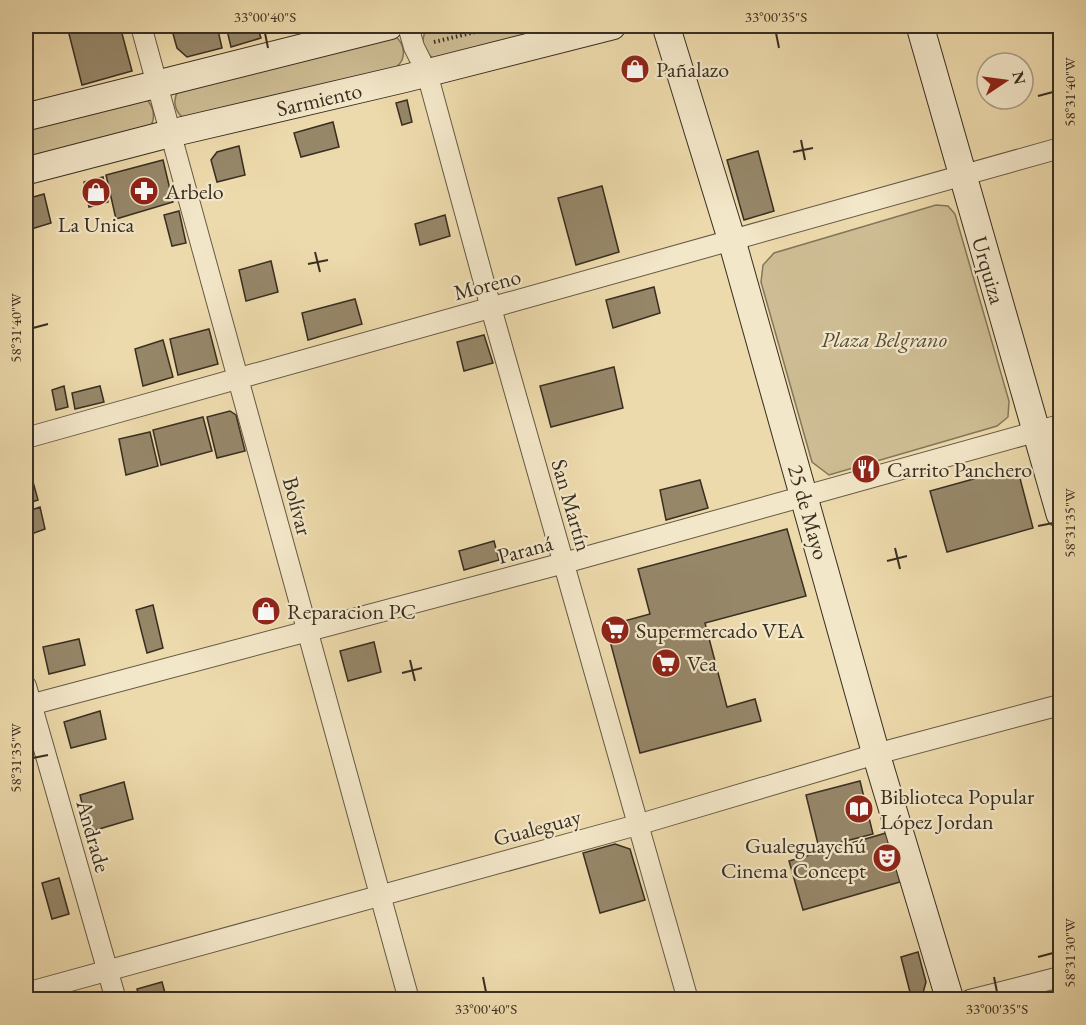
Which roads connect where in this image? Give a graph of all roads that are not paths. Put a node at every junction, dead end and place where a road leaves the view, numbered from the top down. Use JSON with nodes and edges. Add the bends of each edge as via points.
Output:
{"nodes":[{"id":1,"x":141,"y":26,"type":"edge"},
{"id":2,"x":389,"y":26,"type":"edge"},
{"id":3,"x":408,"y":26,"type":"edge"},
{"id":4,"x":612,"y":26,"type":"edge"},
{"id":5,"x":666,"y":26,"type":"edge"},
{"id":6,"x":920,"y":26,"type":"edge"},
{"id":7,"x":427,"y":73,"type":"junction"},
{"id":8,"x":157,"y":83,"type":"junction"},
{"id":9,"x":26,"y":117,"type":"edge"},
{"id":10,"x":172,"y":133,"type":"junction"},
{"id":11,"x":1060,"y":148,"type":"edge"},
{"id":12,"x":26,"y":171,"type":"edge"},
{"id":13,"x":962,"y":175,"type":"junction"},
{"id":14,"x":732,"y":241,"type":"junction"},
{"id":15,"x":491,"y":308,"type":"junction"},
{"id":16,"x":238,"y":377,"type":"junction"},
{"id":17,"x":1048,"y":428,"type":"edge"},
{"id":18,"x":26,"y":438,"type":"edge"},
{"id":19,"x":805,"y":497,"type":"junction"},
{"id":20,"x":1060,"y":514,"type":"edge"},
{"id":21,"x":564,"y":563,"type":"junction"},
{"id":22,"x":307,"y":631,"type":"junction"},
{"id":23,"x":26,"y":686,"type":"edge"},
{"id":24,"x":1060,"y":705,"type":"edge"},
{"id":25,"x":28,"y":706,"type":"edge"},
{"id":26,"x":876,"y":754,"type":"junction"},
{"id":27,"x":637,"y":825,"type":"junction"},
{"id":28,"x":380,"y":896,"type":"junction"},
{"id":29,"x":108,"y":971,"type":"junction"},
{"id":30,"x":1060,"y":977,"type":"edge"},
{"id":31,"x":26,"y":993,"type":"edge"},
{"id":32,"x":116,"y":999,"type":"edge"},
{"id":33,"x":409,"y":999,"type":"edge"},
{"id":34,"x":688,"y":999,"type":"edge"},
{"id":35,"x":950,"y":999,"type":"edge"},
{"id":36,"x":970,"y":999,"type":"edge"}],
"edges":[{"from":1,"to":8,"type":"street","name":"Bolívar"},
{"from":2,"to":8,"type":"street"},
{"from":3,"to":7,"type":"street","name":"San Martín"},
{"from":4,"to":7,"type":"street","name":"Sarmiento"},
{"from":5,"to":14,"type":"street","name":"25 de Mayo"},
{"from":6,"to":13,"type":"street","name":"Urquiza"},
{"from":7,"to":10,"type":"street","name":"Sarmiento"},
{"from":7,"to":15,"type":"street","name":"San Martín"},
{"from":8,"to":9,"type":"street"},
{"from":8,"to":10,"type":"street","name":"Bolívar"},
{"from":10,"to":12,"type":"street","name":"Sarmiento"},
{"from":10,"to":16,"type":"street","name":"Bolívar"},
{"from":11,"to":13,"type":"street","name":"Moreno"},
{"from":13,"to":14,"type":"street","name":"Moreno"},
{"from":13,"to":17,"type":"street","name":"Urquiza"},
{"from":14,"to":15,"type":"street","name":"Moreno"},
{"from":14,"to":19,"type":"street","name":"25 de Mayo"},
{"from":15,"to":16,"type":"street","name":"Moreno"},
{"from":15,"to":21,"type":"street","name":"San Martín"},
{"from":16,"to":18,"type":"street","name":"Moreno"},
{"from":16,"to":22,"type":"street","name":"Bolívar"},
{"from":17,"to":19,"type":"street","name":"Paraná"},
{"from":17,"to":20,"type":"street","name":"Urquiza"},
{"from":19,"to":21,"type":"street","name":"Paraná"},
{"from":19,"to":26,"type":"street","name":"25 de Mayo"},
{"from":21,"to":22,"type":"street","name":"Paraná"},
{"from":21,"to":27,"type":"street","name":"San Martín"},
{"from":22,"to":25,"type":"street","name":"Paraná"},
{"from":22,"to":28,"type":"street","name":"Bolívar"},
{"from":23,"to":25,"type":"street","name":"Andrade"},
{"from":24,"to":26,"type":"street","name":"Gualeguay"},
{"from":25,"to":29,"type":"street","name":"Andrade"},
{"from":26,"to":27,"type":"street","name":"Gualeguay"},
{"from":26,"to":35,"type":"street","name":"25 de Mayo"},
{"from":27,"to":28,"type":"street","name":"Gualeguay"},
{"from":27,"to":34,"type":"street","name":"San Martín"},
{"from":28,"to":29,"type":"street","name":"Gualeguay"},
{"from":28,"to":33,"type":"street","name":"Bolívar"},
{"from":29,"to":31,"type":"street","name":"Gualeguay"},
{"from":29,"to":32,"type":"street","name":"Andrade"},
{"from":30,"to":36,"type":"street"}]}
